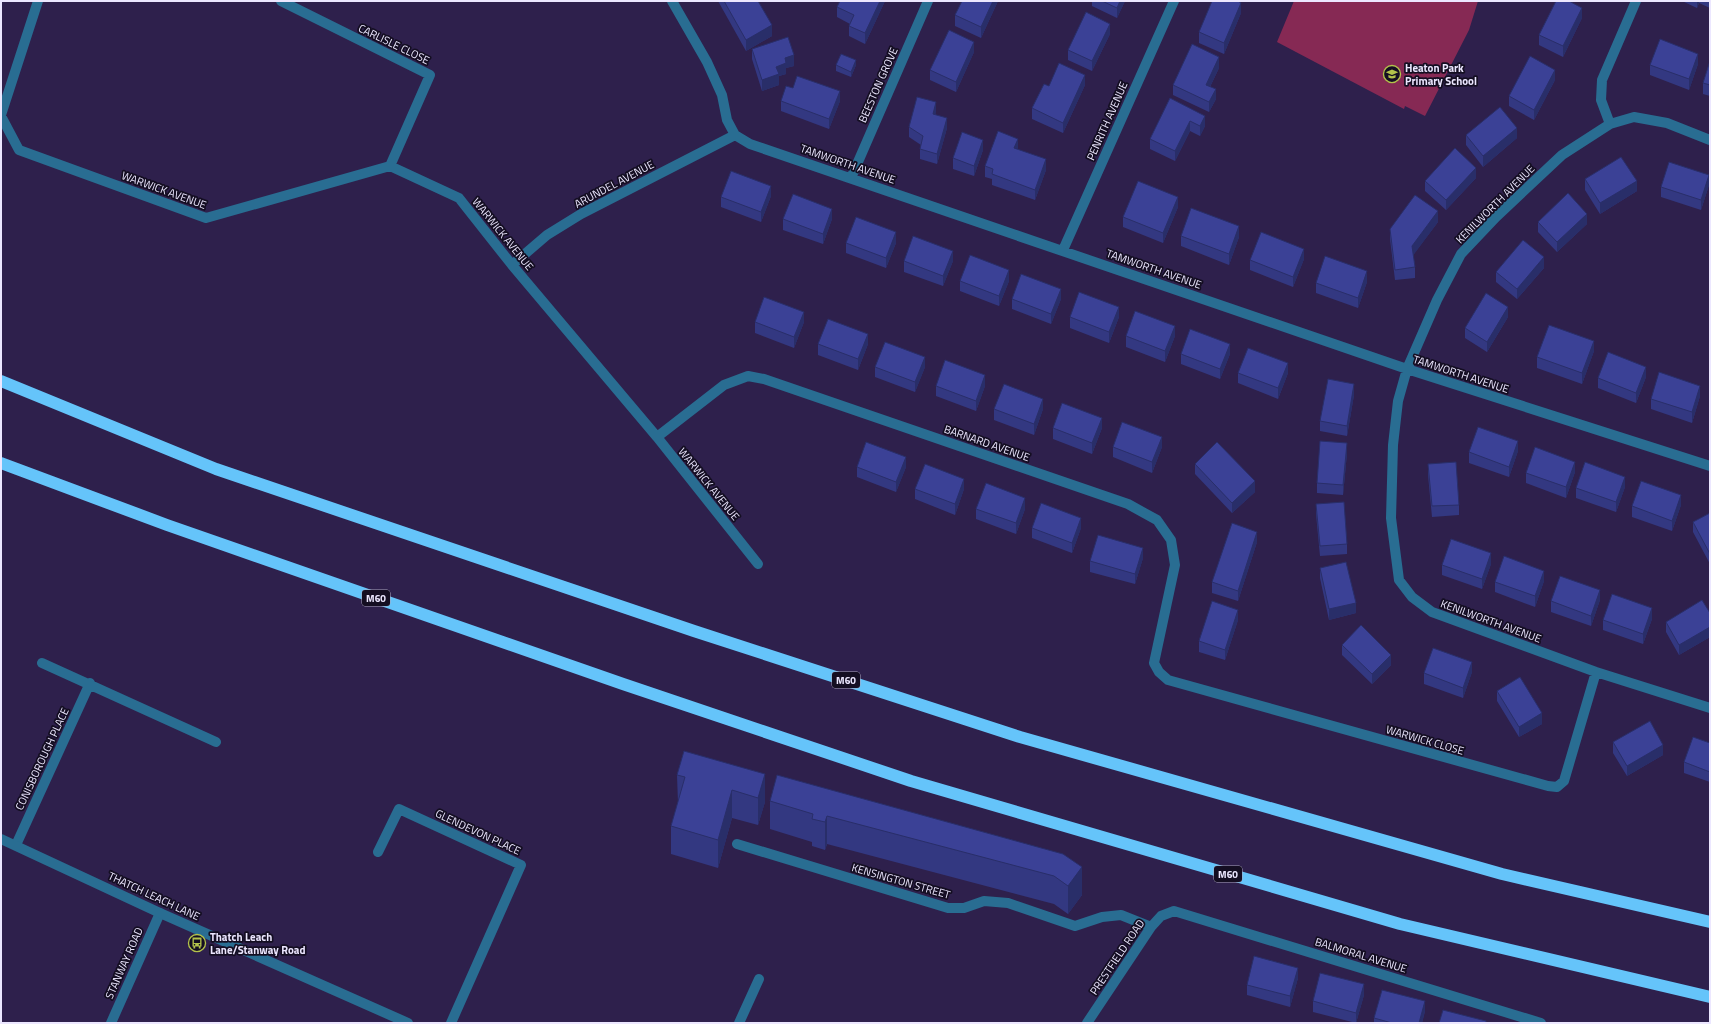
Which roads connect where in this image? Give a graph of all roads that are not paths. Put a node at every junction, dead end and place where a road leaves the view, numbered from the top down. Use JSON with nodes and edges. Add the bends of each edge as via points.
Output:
{"nodes":[{"id":1,"x":38,"y":1,"type":"edge"},
{"id":2,"x":280,"y":1,"type":"edge"},
{"id":3,"x":672,"y":1,"type":"edge"},
{"id":4,"x":928,"y":1,"type":"edge"},
{"id":5,"x":1174,"y":1,"type":"edge"},
{"id":6,"x":1636,"y":1,"type":"edge"},
{"id":7,"x":1,"y":115,"type":"edge"},
{"id":8,"x":1610,"y":124,"type":"junction"},
{"id":9,"x":735,"y":135,"type":"junction"},
{"id":10,"x":1710,"y":140,"type":"edge"},
{"id":11,"x":390,"y":166,"type":"junction"},
{"id":12,"x":850,"y":178,"type":"junction"},
{"id":13,"x":1063,"y":250,"type":"junction"},
{"id":14,"x":512,"y":265,"type":"junction"},
{"id":15,"x":1407,"y":369,"type":"junction"},
{"id":16,"x":1,"y":381,"type":"edge"},
{"id":17,"x":657,"y":437,"type":"junction"},
{"id":18,"x":1,"y":463,"type":"edge"},
{"id":19,"x":1710,"y":466,"type":"edge"},
{"id":20,"x":758,"y":564,"type":"dead end"},
{"id":21,"x":42,"y":663,"type":"dead end"},
{"id":22,"x":1596,"y":672,"type":"junction"},
{"id":23,"x":1168,"y":680,"type":"joint"},
{"id":24,"x":90,"y":683,"type":"junction"},
{"id":25,"x":1710,"y":708,"type":"edge"},
{"id":26,"x":216,"y":742,"type":"dead end"},
{"id":27,"x":1,"y":838,"type":"edge"},
{"id":28,"x":737,"y":844,"type":"dead end"},
{"id":29,"x":16,"y":845,"type":"junction"},
{"id":30,"x":378,"y":852,"type":"dead end"},
{"id":31,"x":1174,"y":911,"type":"joint"},
{"id":32,"x":160,"y":913,"type":"junction"},
{"id":33,"x":1710,"y":922,"type":"edge"},
{"id":34,"x":1151,"y":927,"type":"junction"},
{"id":35,"x":759,"y":979,"type":"dead end"},
{"id":36,"x":1710,"y":997,"type":"edge"},
{"id":37,"x":111,"y":1023,"type":"edge"},
{"id":38,"x":406,"y":1023,"type":"edge"},
{"id":39,"x":450,"y":1023,"type":"edge"},
{"id":40,"x":739,"y":1023,"type":"edge"},
{"id":41,"x":1087,"y":1023,"type":"edge"},
{"id":42,"x":1541,"y":1023,"type":"edge"}],
"edges":[{"from":1,"to":7,"type":"street","name":"WARWICK AVENUE"},
{"from":2,"to":11,"type":"street","name":"CARLISLE CLOSE","via":[[430,75]]},
{"from":3,"to":9,"type":"street","via":[[707,62],[722,95],[727,120]]},
{"from":4,"to":12,"type":"street","name":"BEESTON GROVE"},
{"from":5,"to":13,"type":"street","name":"PENRITH AVENUE"},
{"from":6,"to":8,"type":"street","via":[[1602,80],[1601,100]]},
{"from":7,"to":11,"type":"street","name":"WARWICK AVENUE","via":[[19,150],[206,218]]},
{"from":8,"to":10,"type":"street","name":"KENILWORTH AVENUE","via":[[1634,117],[1667,123]]},
{"from":8,"to":15,"type":"street","name":"KENILWORTH AVENUE","via":[[1562,155],[1461,254],[1437,300]]},
{"from":9,"to":12,"type":"street","name":"TAMWORTH AVENUE","via":[[750,144]]},
{"from":9,"to":14,"type":"street","name":"ARUNDEL AVENUE","via":[[581,214],[547,236]]},
{"from":11,"to":14,"type":"street","name":"WARWICK AVENUE","via":[[459,198]]},
{"from":12,"to":13,"type":"street","name":"TAMWORTH AVENUE"},
{"from":13,"to":15,"type":"street","name":"TAMWORTH AVENUE"},
{"from":14,"to":17,"type":"street","name":"WARWICK AVENUE"},
{"from":15,"to":19,"type":"street","name":"TAMWORTH AVENUE"},
{"from":15,"to":22,"type":"street","name":"KENILWORTH AVENUE","via":[[1398,401],[1393,445],[1391,518],[1399,580],[1412,597],[1432,612]]},
{"from":16,"to":33,"type":"highway","number":"M60","via":[[216,469],[1020,737],[1502,874]]},
{"from":17,"to":20,"type":"street","name":"WARWICK AVENUE"},
{"from":17,"to":23,"type":"street","name":"BARNARD AVENUE","via":[[724,384],[748,376],[764,379],[1128,504],[1157,520],[1171,540],[1175,565],[1154,663],[1158,672]]},
{"from":18,"to":36,"type":"highway","number":"M60","via":[[197,536],[912,781],[1400,924]]},
{"from":21,"to":24,"type":"street"},
{"from":22,"to":23,"type":"street","name":"WARWICK CLOSE","via":[[1564,781],[1557,787]]},
{"from":22,"to":25,"type":"street","name":"KENILWORTH AVENUE"},
{"from":24,"to":26,"type":"street"},
{"from":24,"to":29,"type":"street","name":"CONISBOROUGH PLACE"},
{"from":27,"to":29,"type":"street","name":"THATCH LEACH LANE"},
{"from":28,"to":34,"type":"street","name":"KENSINGTON STREET","via":[[948,908],[964,908],[984,901],[1008,903],[1075,926],[1102,917],[1121,915]]},
{"from":29,"to":32,"type":"street","name":"THATCH LEACH LANE"},
{"from":30,"to":39,"type":"street","name":"GLENDEVON PLACE","via":[[399,809],[521,865]]},
{"from":31,"to":34,"type":"street","name":"PRESTFIELD ROAD","via":[[1161,916]]},
{"from":31,"to":42,"type":"street","name":"BALMORAL AVENUE"},
{"from":32,"to":37,"type":"street","name":"STANWAY ROAD"},
{"from":32,"to":38,"type":"street","name":"THATCH LEACH LANE"},
{"from":34,"to":41,"type":"street","name":"PRESTFIELD ROAD"},
{"from":35,"to":40,"type":"street"}]}
